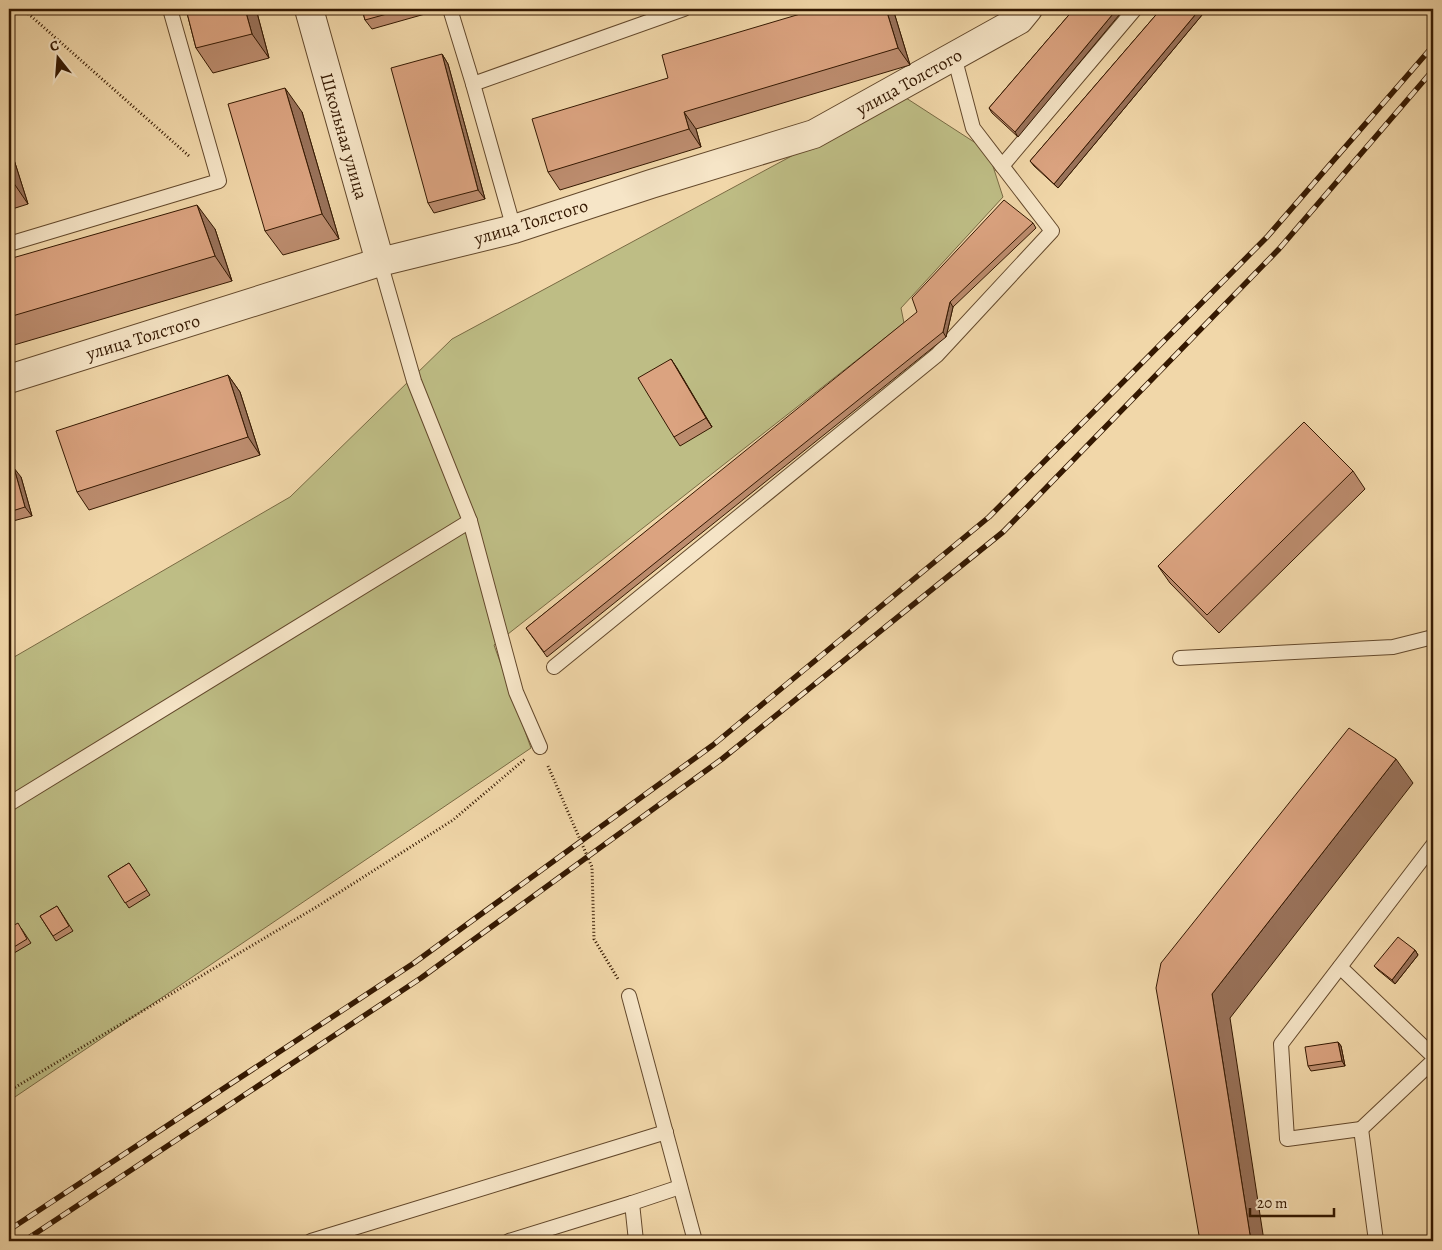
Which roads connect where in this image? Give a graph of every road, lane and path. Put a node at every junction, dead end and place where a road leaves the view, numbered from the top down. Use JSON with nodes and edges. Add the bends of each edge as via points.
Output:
{"nodes":[{"id":1,"x":23,"y":9,"type":"edge"},
{"id":2,"x":170,"y":9,"type":"edge"},
{"id":3,"x":309,"y":9,"type":"edge"},
{"id":4,"x":450,"y":9,"type":"edge"},
{"id":5,"x":684,"y":9,"type":"edge"},
{"id":6,"x":1028,"y":9,"type":"edge"},
{"id":7,"x":1134,"y":9,"type":"edge"},
{"id":8,"x":954,"y":56,"type":"junction"},
{"id":9,"x":473,"y":84,"type":"junction"},
{"id":10,"x":1002,"y":166,"type":"junction"},
{"id":11,"x":219,"y":181,"type":"junction"},
{"id":12,"x":514,"y":228,"type":"junction"},
{"id":13,"x":9,"y":244,"type":"edge"},
{"id":14,"x":380,"y":262,"type":"junction"},
{"id":15,"x":9,"y":379,"type":"edge"},
{"id":16,"x":470,"y":521,"type":"junction"},
{"id":17,"x":1433,"y":637,"type":"edge"},
{"id":18,"x":1180,"y":658,"type":"dead end"},
{"id":19,"x":554,"y":666,"type":"dead end"},
{"id":20,"x":540,"y":747,"type":"junction"},
{"id":21,"x":9,"y":804,"type":"edge"},
{"id":22,"x":1433,"y":845,"type":"edge"},
{"id":23,"x":1340,"y":967,"type":"junction"},
{"id":24,"x":629,"y":996,"type":"joint"},
{"id":25,"x":1433,"y":1056,"type":"edge"},
{"id":26,"x":1433,"y":1060,"type":"edge"},
{"id":27,"x":9,"y":1091,"type":"edge"},
{"id":28,"x":1361,"y":1128,"type":"junction"},
{"id":29,"x":666,"y":1132,"type":"junction"},
{"id":30,"x":680,"y":1187,"type":"junction"},
{"id":31,"x":632,"y":1203,"type":"junction"},
{"id":32,"x":311,"y":1241,"type":"edge"},
{"id":33,"x":509,"y":1241,"type":"edge"},
{"id":34,"x":636,"y":1241,"type":"edge"},
{"id":35,"x":695,"y":1241,"type":"edge"},
{"id":36,"x":1376,"y":1241,"type":"edge"}],
"edges":[{"from":1,"to":11,"type":"path"},
{"from":2,"to":11,"type":"lane"},
{"from":3,"to":14,"type":"street","name":"Школьная улица"},
{"from":4,"to":9,"type":"lane"},
{"from":5,"to":9,"type":"lane"},
{"from":6,"to":8,"type":"street","name":"улица Толстого","via":[[1019,20]]},
{"from":7,"to":10,"type":"lane"},
{"from":8,"to":10,"type":"lane","via":[[974,128]]},
{"from":8,"to":12,"type":"street","name":"улица Толстого","via":[[814,134]]},
{"from":9,"to":12,"type":"lane"},
{"from":10,"to":19,"type":"lane","via":[[1052,231],[937,355]]},
{"from":11,"to":13,"type":"lane"},
{"from":12,"to":14,"type":"street","name":"улица Толстого"},
{"from":14,"to":15,"type":"street","name":"улица Толстого"},
{"from":14,"to":16,"type":"lane","via":[[414,381]]},
{"from":16,"to":20,"type":"lane","via":[[516,692]]},
{"from":16,"to":21,"type":"lane"},
{"from":17,"to":18,"type":"lane","via":[[1393,647]]},
{"from":20,"to":24,"type":"path","via":[[592,867],[594,939]]},
{"from":20,"to":27,"type":"path","via":[[452,820],[318,906]]},
{"from":22,"to":23,"type":"lane"},
{"from":23,"to":25,"type":"lane"},
{"from":23,"to":28,"type":"lane","via":[[1281,1044],[1287,1140]]},
{"from":24,"to":29,"type":"lane"},
{"from":26,"to":28,"type":"lane"},
{"from":28,"to":36,"type":"lane"},
{"from":29,"to":30,"type":"lane"},
{"from":29,"to":32,"type":"lane"},
{"from":30,"to":31,"type":"lane"},
{"from":30,"to":35,"type":"lane"},
{"from":31,"to":33,"type":"lane"},
{"from":31,"to":34,"type":"lane"}]}
